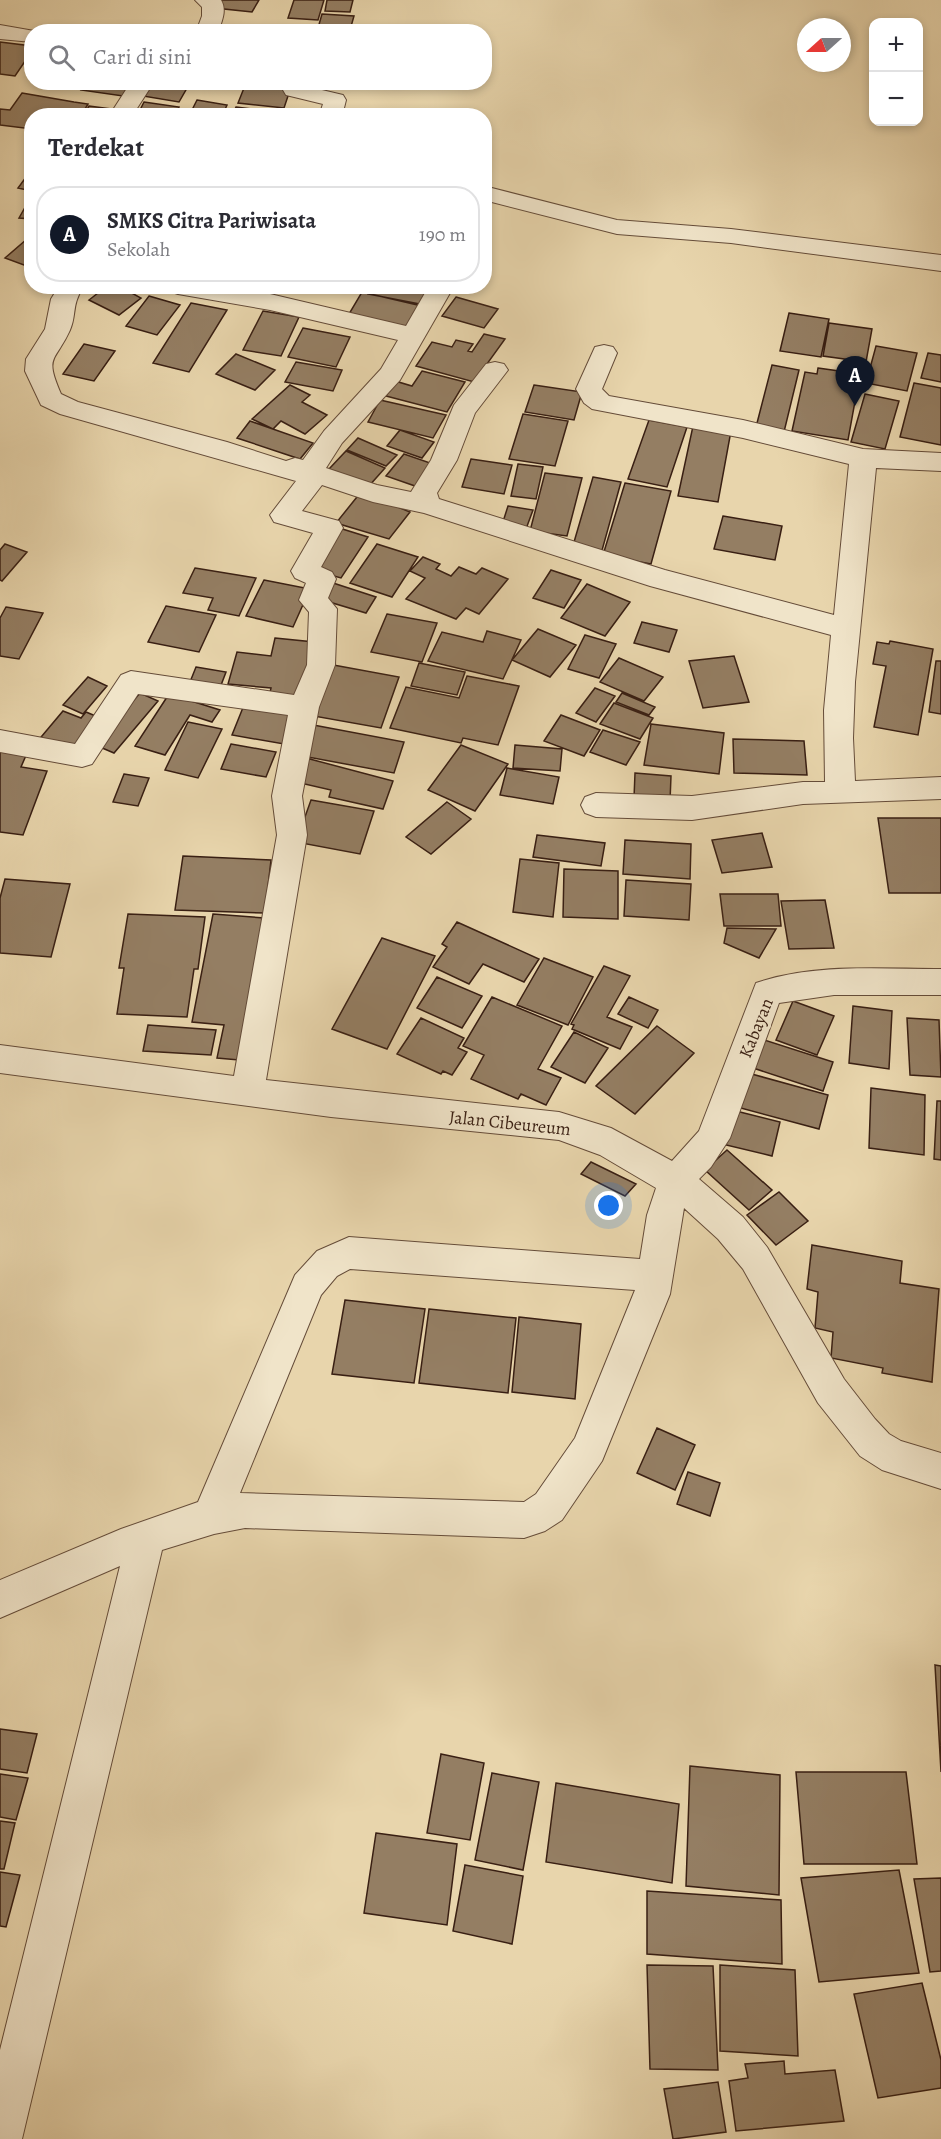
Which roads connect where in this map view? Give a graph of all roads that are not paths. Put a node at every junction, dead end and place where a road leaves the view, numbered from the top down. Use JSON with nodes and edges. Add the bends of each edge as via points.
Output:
{"nodes":[{"id":1,"x":206,"y":0,"type":"edge"},
{"id":2,"x":210,"y":24,"type":"edge"},
{"id":3,"x":0,"y":32,"type":"edge"},
{"id":4,"x":24,"y":35,"type":"edge"},
{"id":5,"x":138,"y":90,"type":"edge"},
{"id":6,"x":294,"y":90,"type":"edge"},
{"id":7,"x":125,"y":108,"type":"edge"},
{"id":8,"x":332,"y":108,"type":"edge"},
{"id":9,"x":492,"y":195,"type":"edge"},
{"id":10,"x":941,"y":263,"type":"edge"},
{"id":11,"x":66,"y":294,"type":"edge"},
{"id":12,"x":224,"y":294,"type":"edge"},
{"id":13,"x":437,"y":294,"type":"edge"},
{"id":14,"x":413,"y":336,"type":"junction"},
{"id":15,"x":604,"y":353,"type":"dead end"},
{"id":16,"x":495,"y":370,"type":"dead end"},
{"id":17,"x":198,"y":443,"type":"junction"},
{"id":18,"x":864,"y":458,"type":"junction"},
{"id":19,"x":941,"y":462,"type":"edge"},
{"id":20,"x":310,"y":471,"type":"junction"},
{"id":21,"x":428,"y":506,"type":"junction"},
{"id":22,"x":845,"y":628,"type":"junction"},
{"id":23,"x":304,"y":707,"type":"junction"},
{"id":24,"x":0,"y":741,"type":"edge"},
{"id":25,"x":941,"y":788,"type":"edge"},
{"id":26,"x":841,"y":793,"type":"junction"},
{"id":27,"x":596,"y":804,"type":"dead end"},
{"id":28,"x":941,"y":982,"type":"edge"},
{"id":29,"x":0,"y":1059,"type":"edge"},
{"id":30,"x":248,"y":1091,"type":"junction"},
{"id":31,"x":676,"y":1180,"type":"junction"},
{"id":32,"x":655,"y":1276,"type":"junction"},
{"id":33,"x":941,"y":1471,"type":"edge"},
{"id":34,"x":212,"y":1515,"type":"junction"},
{"id":35,"x":146,"y":1539,"type":"junction"},
{"id":36,"x":0,"y":1599,"type":"edge"},
{"id":37,"x":0,"y":2139,"type":"edge"}],
"edges":[{"from":1,"to":2,"type":"street","via":[[214,6]]},
{"from":3,"to":4,"type":"street"},
{"from":5,"to":7,"type":"street"},
{"from":6,"to":8,"type":"street","via":[[335,100]]},
{"from":9,"to":10,"type":"street","via":[[617,226]]},
{"from":11,"to":17,"type":"street","via":[[58,329],[39,359],[38,371],[50,399],[69,408]]},
{"from":12,"to":14,"type":"street"},
{"from":13,"to":14,"type":"street"},
{"from":14,"to":20,"type":"street","via":[[391,374],[333,437]]},
{"from":15,"to":18,"type":"street","via":[[589,389],[601,403],[743,429]]},
{"from":16,"to":21,"type":"street","via":[[464,411],[444,460],[424,494]]},
{"from":17,"to":20,"type":"street"},
{"from":17,"to":23,"type":"street","via":[[314,477],[284,515],[329,528],[305,571],[322,579],[313,600],[323,609],[321,665]]},
{"from":18,"to":19,"type":"street"},
{"from":18,"to":22,"type":"street"},
{"from":20,"to":21,"type":"street","via":[[373,493]]},
{"from":21,"to":22,"type":"street","via":[[660,579]]},
{"from":22,"to":26,"type":"street","via":[[838,735]]},
{"from":23,"to":24,"type":"street","via":[[131,682],[82,756]]},
{"from":23,"to":30,"type":"street","via":[[287,796],[292,835]]},
{"from":25,"to":26,"type":"street"},
{"from":26,"to":27,"type":"street","via":[[803,793],[692,808]]},
{"from":28,"to":31,"type":"street","name":"Kabayan","via":[[834,982],[766,992],[713,1138]]},
{"from":29,"to":30,"type":"street","name":"Jalan Cibeureum"},
{"from":30,"to":31,"type":"street","name":"Jalan Cibeureum","via":[[343,1105],[555,1124],[606,1140]]},
{"from":31,"to":32,"type":"street","via":[[664,1215]]},
{"from":31,"to":33,"type":"street","name":"Jalan Cibeureum","via":[[710,1207],[754,1257],[849,1418],[879,1449],[910,1464]]},
{"from":32,"to":34,"type":"street","via":[[645,1314],[589,1449],[549,1507],[532,1518],[245,1510]]},
{"from":32,"to":34,"type":"street","via":[[349,1253],[334,1258],[323,1265],[307,1286]]},
{"from":34,"to":35,"type":"street"},
{"from":35,"to":36,"type":"street"},
{"from":35,"to":37,"type":"street"}]}
